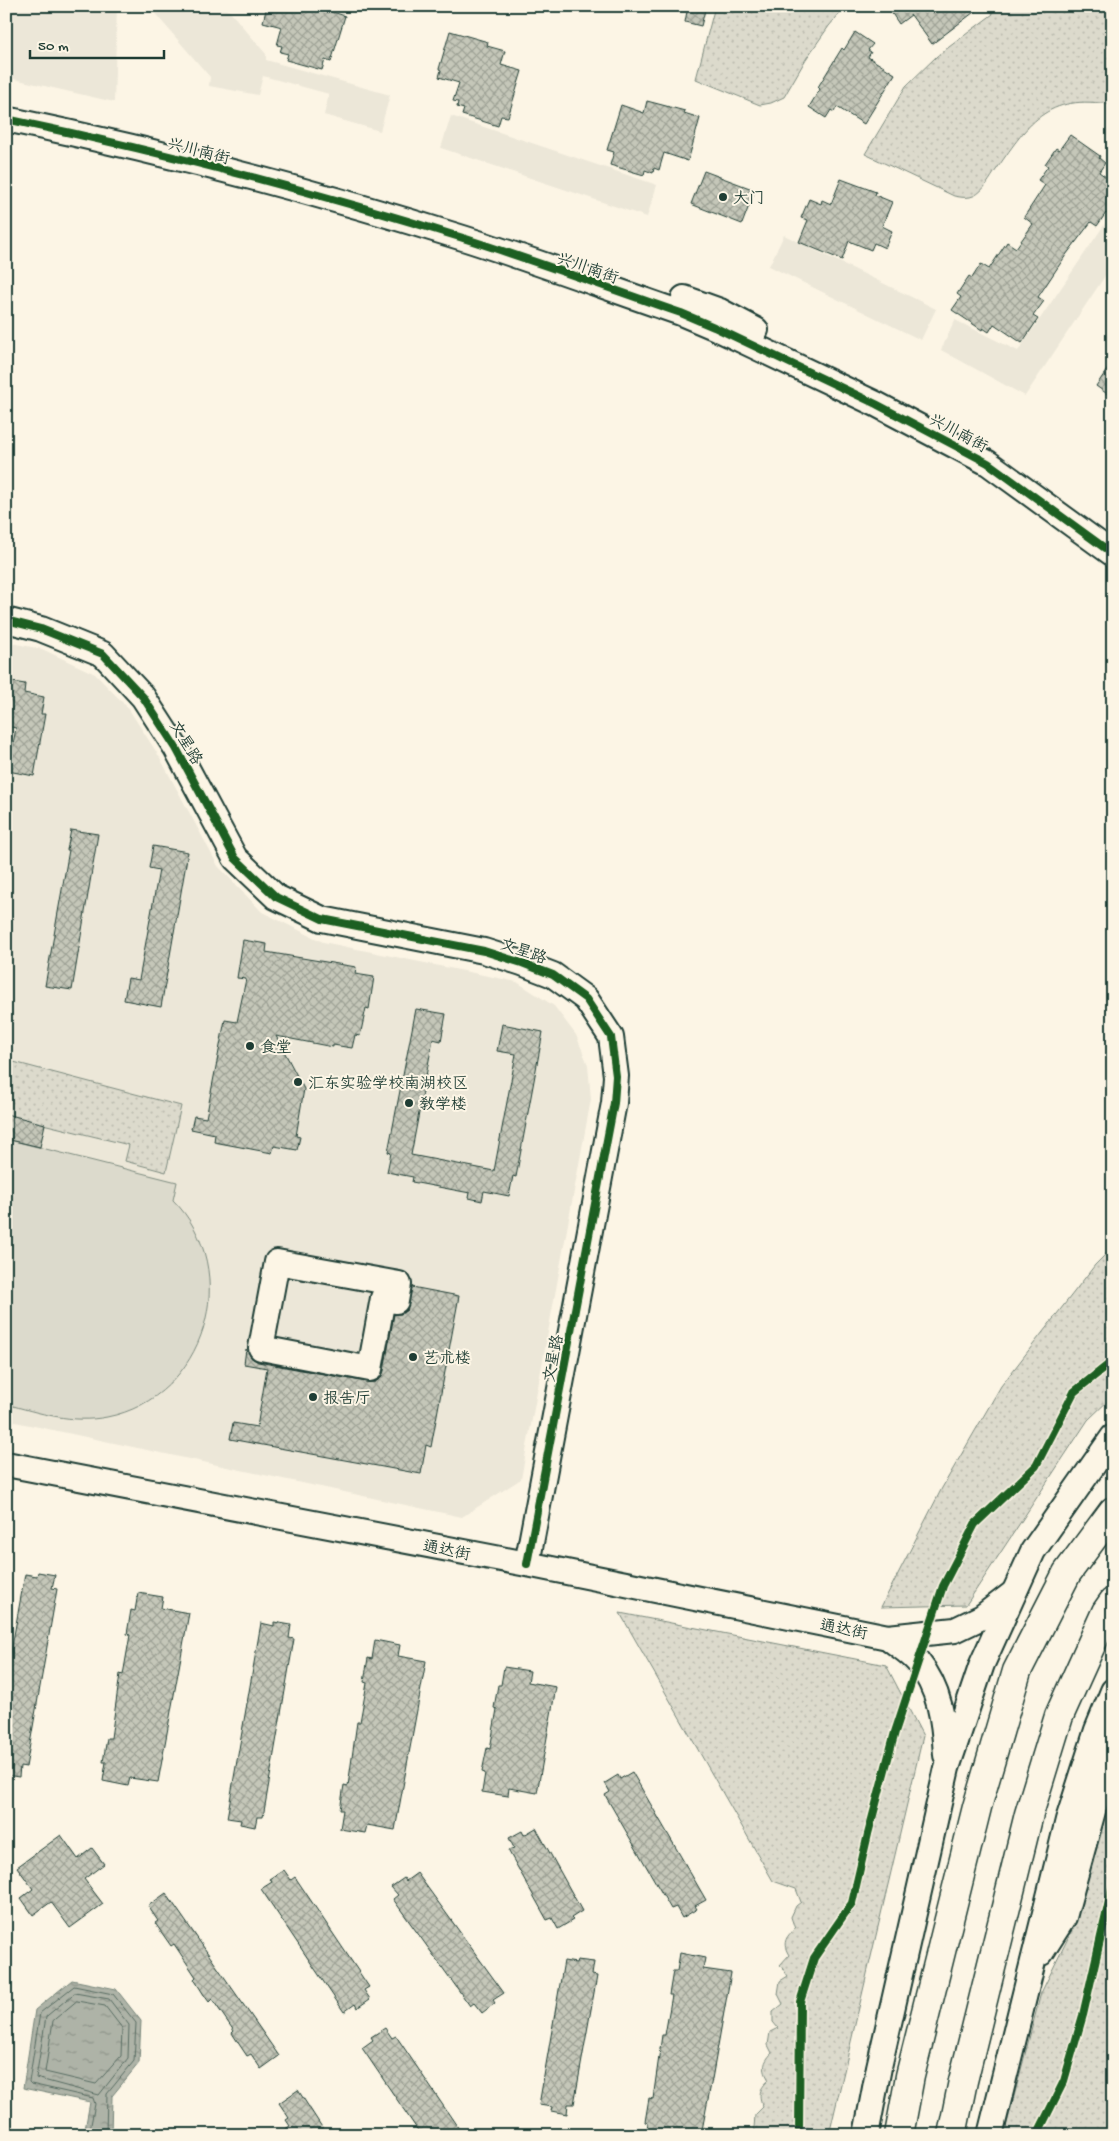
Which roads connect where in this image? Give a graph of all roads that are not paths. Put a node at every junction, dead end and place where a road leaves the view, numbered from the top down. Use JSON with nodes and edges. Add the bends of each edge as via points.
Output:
{"nodes":[{"id":1,"x":6,"y":105,"type":"edge"},
{"id":2,"x":6,"y":119,"type":"edge"},
{"id":3,"x":1113,"y":538,"type":"edge"},
{"id":4,"x":1113,"y":554,"type":"edge"},
{"id":5,"x":6,"y":620,"type":"edge"},
{"id":6,"x":399,"y":1284,"type":"joint"},
{"id":7,"x":1113,"y":1437,"type":"edge"},
{"id":8,"x":6,"y":1464,"type":"edge"},
{"id":9,"x":1113,"y":1511,"type":"edge"},
{"id":10,"x":527,"y":1564,"type":"junction"},
{"id":11,"x":1015,"y":1591,"type":"junction"},
{"id":12,"x":1113,"y":1602,"type":"edge"},
{"id":13,"x":888,"y":1637,"type":"junction"},
{"id":14,"x":1113,"y":1691,"type":"edge"},
{"id":15,"x":1113,"y":1738,"type":"edge"},
{"id":16,"x":947,"y":1768,"type":"junction"},
{"id":17,"x":1029,"y":1971,"type":"junction"},
{"id":18,"x":879,"y":2067,"type":"junction"},
{"id":19,"x":963,"y":2081,"type":"junction"},
{"id":20,"x":866,"y":2135,"type":"edge"},
{"id":21,"x":874,"y":2135,"type":"edge"},
{"id":22,"x":899,"y":2135,"type":"edge"},
{"id":23,"x":952,"y":2135,"type":"edge"},
{"id":24,"x":957,"y":2135,"type":"edge"},
{"id":25,"x":990,"y":2135,"type":"edge"}],
"edges":[{"from":1,"to":3,"type":"street","name":"兴川南街","via":[[371,195],[720,311],[995,452]]},
{"from":2,"to":4,"type":"street","name":"兴川南街","via":[[297,189],[464,238],[681,313],[876,404],[988,463]]},
{"from":5,"to":10,"type":"street","name":"文星路","via":[[41,629],[103,654],[143,697],[176,748],[235,858],[276,897],[322,919],[484,951],[553,975],[586,999],[611,1037],[616,1076],[614,1103]]},
{"from":6,"to":6,"type":"street","via":[[277,1262],[261,1348],[370,1369],[383,1298],[396,1301]]},
{"from":7,"to":11,"type":"street","via":[[1033,1551]]},
{"from":8,"to":10,"type":"street","name":"通达街"},
{"from":9,"to":22,"type":"highway","via":[[1067,1573],[1017,1671],[977,1807],[910,2076]]},
{"from":10,"to":13,"type":"street","name":"通达街"},
{"from":11,"to":13,"type":"street","via":[[982,1617],[955,1630]]},
{"from":11,"to":16,"type":"street","via":[[982,1664]]},
{"from":12,"to":19,"type":"highway","via":[[1060,1716],[1029,1814]]},
{"from":13,"to":16,"type":"street","via":[[918,1661],[935,1689],[944,1720]]},
{"from":14,"to":17,"type":"street","via":[[1068,1820]]},
{"from":15,"to":17,"type":"street","via":[[1064,1917]]},
{"from":16,"to":18,"type":"street"},
{"from":17,"to":25,"type":"street"},
{"from":18,"to":20,"type":"street"},
{"from":18,"to":21,"type":"street"},
{"from":19,"to":23,"type":"highway"},
{"from":19,"to":24,"type":"street"}]}
